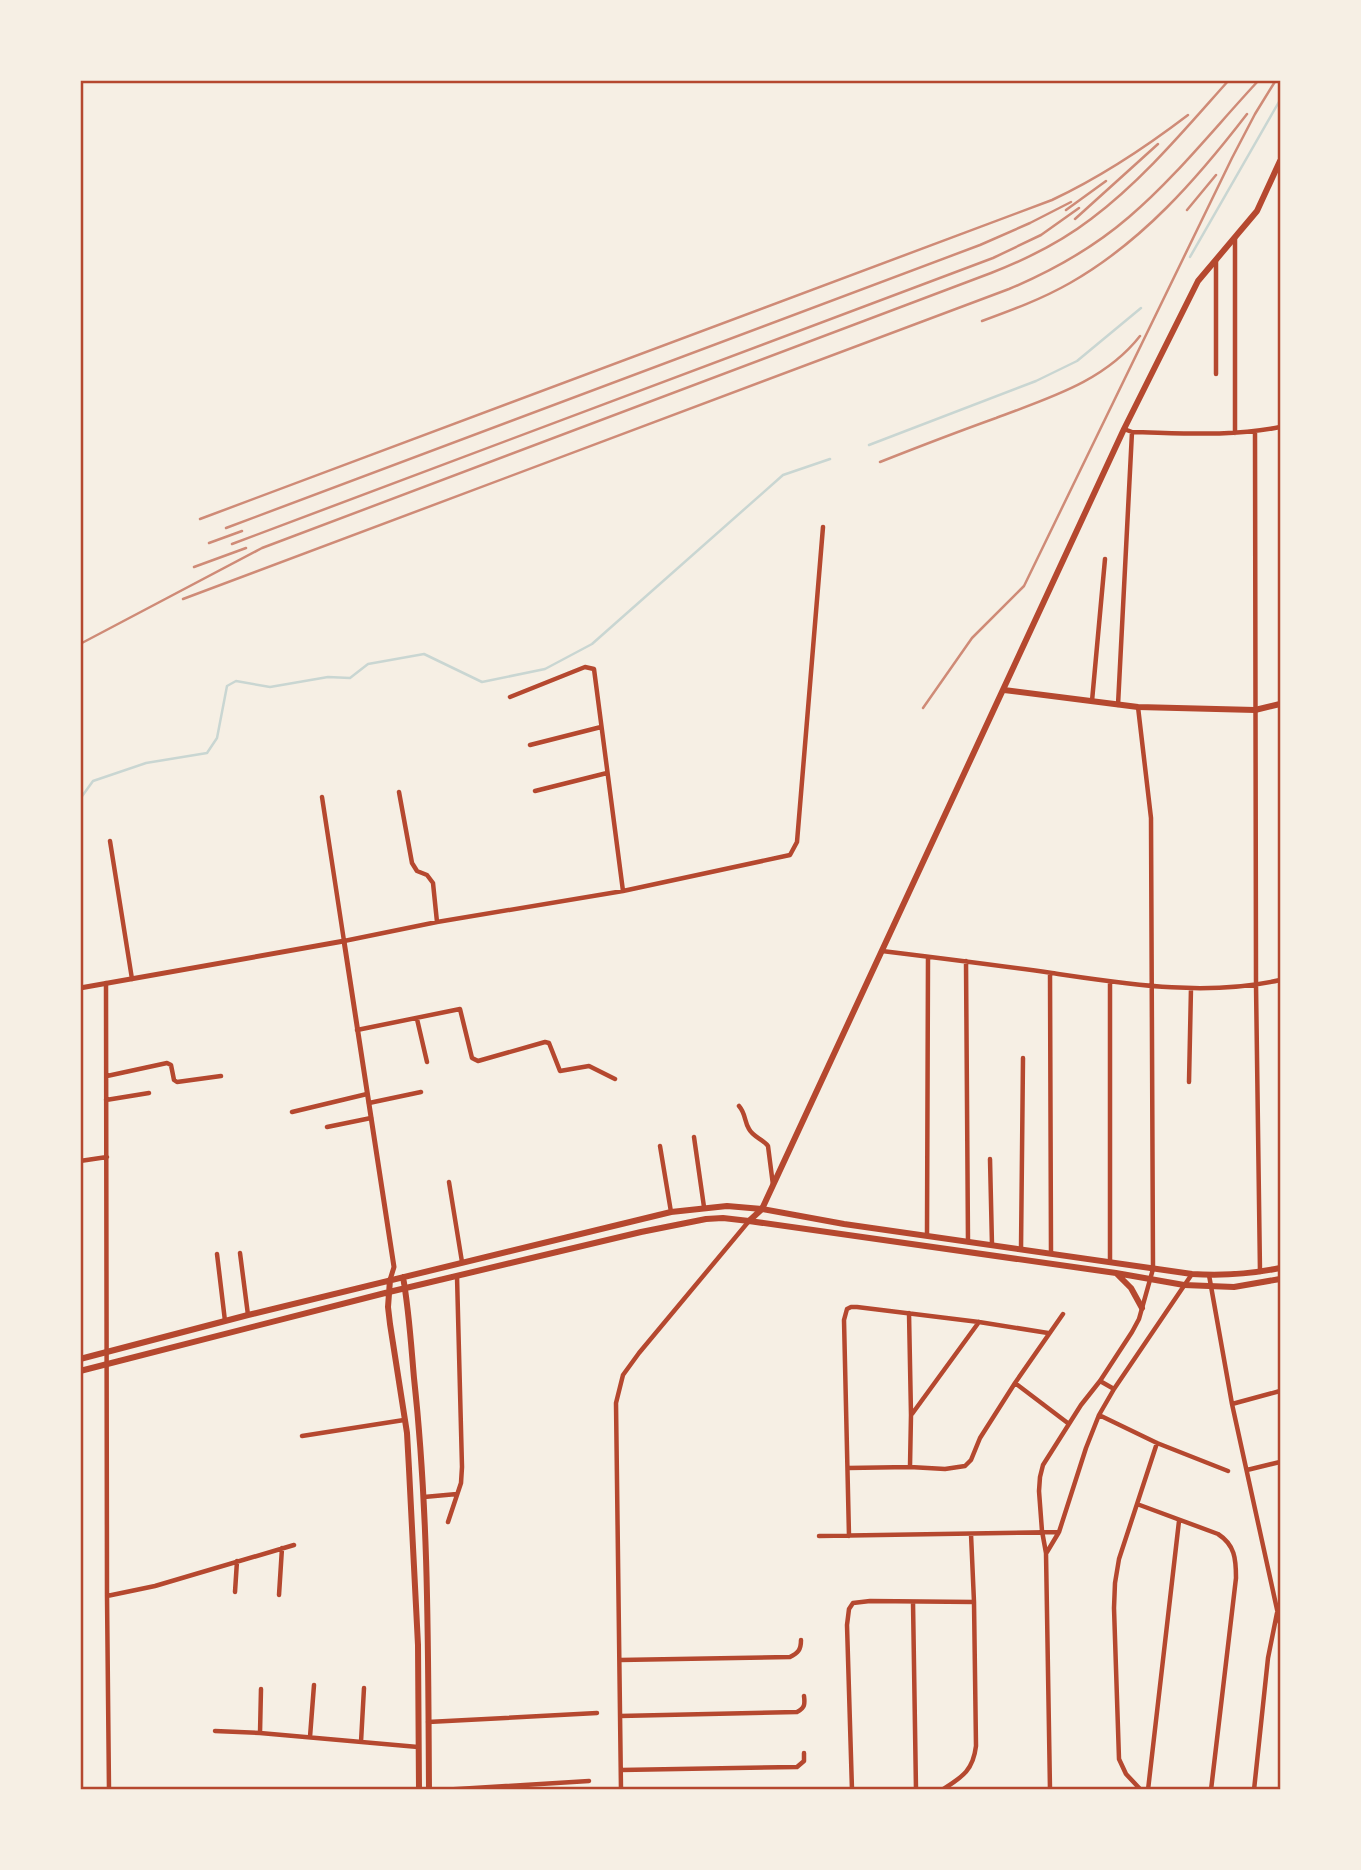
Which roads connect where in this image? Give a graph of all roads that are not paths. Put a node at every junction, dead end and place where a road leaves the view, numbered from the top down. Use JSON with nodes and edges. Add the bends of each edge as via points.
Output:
{"nodes":[{"id":1,"x":1280,"y":161,"type":"edge"},
{"id":2,"x":1234,"y":237,"type":"junction"},
{"id":3,"x":1216,"y":259,"type":"junction"},
{"id":4,"x":1216,"y":374,"type":"dead end"},
{"id":5,"x":1280,"y":426,"type":"edge"},
{"id":6,"x":1128,"y":431,"type":"junction"},
{"id":7,"x":1255,"y":432,"type":"junction"},
{"id":8,"x":1236,"y":433,"type":"junction"},
{"id":9,"x":823,"y":527,"type":"dead end"},
{"id":10,"x":1105,"y":559,"type":"dead end"},
{"id":11,"x":1004,"y":690,"type":"junction"},
{"id":12,"x":510,"y":697,"type":"dead end"},
{"id":13,"x":1092,"y":701,"type":"junction"},
{"id":14,"x":1280,"y":704,"type":"edge"},
{"id":15,"x":1118,"y":705,"type":"junction"},
{"id":16,"x":1138,"y":707,"type":"junction"},
{"id":17,"x":1255,"y":710,"type":"junction"},
{"id":18,"x":601,"y":727,"type":"junction"},
{"id":19,"x":530,"y":745,"type":"dead end"},
{"id":20,"x":607,"y":773,"type":"junction"},
{"id":21,"x":534,"y":791,"type":"dead end"},
{"id":22,"x":399,"y":792,"type":"dead end"},
{"id":23,"x":322,"y":797,"type":"dead end"},
{"id":24,"x":110,"y":841,"type":"dead end"},
{"id":25,"x":623,"y":891,"type":"junction"},
{"id":26,"x":437,"y":922,"type":"junction"},
{"id":27,"x":344,"y":941,"type":"junction"},
{"id":28,"x":881,"y":950,"type":"junction"},
{"id":29,"x":928,"y":957,"type":"junction"},
{"id":30,"x":966,"y":961,"type":"junction"},
{"id":31,"x":1050,"y":973,"type":"junction"},
{"id":32,"x":132,"y":979,"type":"junction"},
{"id":33,"x":1280,"y":980,"type":"edge"},
{"id":34,"x":1110,"y":982,"type":"junction"},
{"id":35,"x":106,"y":983,"type":"junction"},
{"id":36,"x":1256,"y":985,"type":"junction"},
{"id":37,"x":1153,"y":986,"type":"junction"},
{"id":38,"x":80,"y":988,"type":"edge"},
{"id":39,"x":1191,"y":988,"type":"junction"},
{"id":40,"x":417,"y":1019,"type":"junction"},
{"id":41,"x":357,"y":1030,"type":"junction"},
{"id":42,"x":1023,"y":1058,"type":"dead end"},
{"id":43,"x":426,"y":1062,"type":"dead end"},
{"id":44,"x":107,"y":1076,"type":"junction"},
{"id":45,"x":221,"y":1076,"type":"dead end"},
{"id":46,"x":615,"y":1079,"type":"dead end"},
{"id":47,"x":1189,"y":1082,"type":"dead end"},
{"id":48,"x":421,"y":1092,"type":"dead end"},
{"id":49,"x":149,"y":1093,"type":"dead end"},
{"id":50,"x":367,"y":1094,"type":"junction"},
{"id":51,"x":106,"y":1100,"type":"junction"},
{"id":52,"x":369,"y":1103,"type":"junction"},
{"id":53,"x":738,"y":1106,"type":"dead end"},
{"id":54,"x":292,"y":1112,"type":"dead end"},
{"id":55,"x":371,"y":1118,"type":"junction"},
{"id":56,"x":327,"y":1127,"type":"dead end"},
{"id":57,"x":694,"y":1137,"type":"dead end"},
{"id":58,"x":660,"y":1146,"type":"dead end"},
{"id":59,"x":107,"y":1157,"type":"junction"},
{"id":60,"x":990,"y":1159,"type":"dead end"},
{"id":61,"x":80,"y":1161,"type":"edge"},
{"id":62,"x":449,"y":1182,"type":"dead end"},
{"id":63,"x":773,"y":1186,"type":"junction"},
{"id":64,"x":704,"y":1207,"type":"junction"},
{"id":65,"x":762,"y":1209,"type":"junction"},
{"id":66,"x":671,"y":1212,"type":"junction"},
{"id":67,"x":749,"y":1221,"type":"junction"},
{"id":68,"x":927,"y":1236,"type":"junction"},
{"id":69,"x":968,"y":1242,"type":"junction"},
{"id":70,"x":992,"y":1245,"type":"junction"},
{"id":71,"x":1021,"y":1249,"type":"junction"},
{"id":72,"x":240,"y":1253,"type":"dead end"},
{"id":73,"x":1051,"y":1253,"type":"junction"},
{"id":74,"x":216,"y":1254,"type":"dead end"},
{"id":75,"x":462,"y":1262,"type":"junction"},
{"id":76,"x":1110,"y":1262,"type":"junction"},
{"id":77,"x":394,"y":1267,"type":"junction"},
{"id":78,"x":1280,"y":1268,"type":"edge"},
{"id":79,"x":1153,"y":1269,"type":"junction"},
{"id":80,"x":1260,"y":1272,"type":"junction"},
{"id":81,"x":1115,"y":1273,"type":"junction"},
{"id":82,"x":1192,"y":1273,"type":"junction"},
{"id":83,"x":1209,"y":1275,"type":"junction"},
{"id":84,"x":457,"y":1276,"type":"junction"},
{"id":85,"x":403,"y":1277,"type":"junction"},
{"id":86,"x":1150,"y":1279,"type":"junction"},
{"id":87,"x":1280,"y":1279,"type":"edge"},
{"id":88,"x":390,"y":1280,"type":"junction"},
{"id":89,"x":1184,"y":1285,"type":"junction"},
{"id":90,"x":405,"y":1288,"type":"junction"},
{"id":91,"x":1210,"y":1288,"type":"junction"},
{"id":92,"x":389,"y":1292,"type":"junction"},
{"id":93,"x":1142,"y":1308,"type":"junction"},
{"id":94,"x":909,"y":1313,"type":"junction"},
{"id":95,"x":1063,"y":1314,"type":"dead end"},
{"id":96,"x":248,"y":1315,"type":"junction"},
{"id":97,"x":225,"y":1321,"type":"junction"},
{"id":98,"x":979,"y":1322,"type":"junction"},
{"id":99,"x":1048,"y":1334,"type":"junction"},
{"id":100,"x":106,"y":1353,"type":"junction"},
{"id":101,"x":80,"y":1359,"type":"edge"},
{"id":102,"x":106,"y":1365,"type":"junction"},
{"id":103,"x":80,"y":1371,"type":"edge"},
{"id":104,"x":1100,"y":1381,"type":"junction"},
{"id":105,"x":1016,"y":1383,"type":"junction"},
{"id":106,"x":1114,"y":1390,"type":"junction"},
{"id":107,"x":1280,"y":1391,"type":"edge"},
{"id":108,"x":1232,"y":1404,"type":"junction"},
{"id":109,"x":911,"y":1415,"type":"junction"},
{"id":110,"x":1099,"y":1415,"type":"junction"},
{"id":111,"x":404,"y":1420,"type":"junction"},
{"id":112,"x":1069,"y":1423,"type":"junction"},
{"id":113,"x":302,"y":1436,"type":"dead end"},
{"id":114,"x":1157,"y":1443,"type":"junction"},
{"id":115,"x":1280,"y":1462,"type":"edge"},
{"id":116,"x":910,"y":1466,"type":"junction"},
{"id":117,"x":422,"y":1467,"type":"junction"},
{"id":118,"x":848,"y":1468,"type":"junction"},
{"id":119,"x":409,"y":1469,"type":"junction"},
{"id":120,"x":1247,"y":1470,"type":"junction"},
{"id":121,"x":1228,"y":1471,"type":"dead end"},
{"id":122,"x":457,"y":1493,"type":"junction"},
{"id":123,"x":423,"y":1497,"type":"junction"},
{"id":124,"x":1137,"y":1504,"type":"junction"},
{"id":125,"x":448,"y":1521,"type":"dead end"},
{"id":126,"x":1180,"y":1521,"type":"junction"},
{"id":127,"x":1042,"y":1531,"type":"junction"},
{"id":128,"x":1059,"y":1532,"type":"junction"},
{"id":129,"x":971,"y":1534,"type":"junction"},
{"id":130,"x":820,"y":1536,"type":"dead end"},
{"id":131,"x":849,"y":1536,"type":"junction"},
{"id":132,"x":294,"y":1545,"type":"dead end"},
{"id":133,"x":282,"y":1548,"type":"junction"},
{"id":134,"x":1046,"y":1553,"type":"junction"},
{"id":135,"x":237,"y":1561,"type":"junction"},
{"id":136,"x":235,"y":1592,"type":"dead end"},
{"id":137,"x":107,"y":1595,"type":"junction"},
{"id":138,"x":279,"y":1595,"type":"dead end"},
{"id":139,"x":1277,"y":1596,"type":"edge"},
{"id":140,"x":913,"y":1602,"type":"junction"},
{"id":141,"x":974,"y":1602,"type":"junction"},
{"id":142,"x":1277,"y":1612,"type":"junction"},
{"id":143,"x":1280,"y":1623,"type":"edge"},
{"id":144,"x":801,"y":1640,"type":"dead end"},
{"id":145,"x":620,"y":1660,"type":"junction"},
{"id":146,"x":314,"y":1685,"type":"dead end"},
{"id":147,"x":364,"y":1688,"type":"dead end"},
{"id":148,"x":261,"y":1689,"type":"dead end"},
{"id":149,"x":804,"y":1696,"type":"dead end"},
{"id":150,"x":597,"y":1713,"type":"dead end"},
{"id":151,"x":620,"y":1716,"type":"junction"},
{"id":152,"x":428,"y":1722,"type":"junction"},
{"id":153,"x":215,"y":1731,"type":"dead end"},
{"id":154,"x":260,"y":1733,"type":"junction"},
{"id":155,"x":310,"y":1737,"type":"junction"},
{"id":156,"x":361,"y":1742,"type":"junction"},
{"id":157,"x":418,"y":1747,"type":"junction"},
{"id":158,"x":804,"y":1753,"type":"dead end"},
{"id":159,"x":621,"y":1770,"type":"junction"},
{"id":160,"x":589,"y":1781,"type":"dead end"},
{"id":161,"x":109,"y":1790,"type":"edge"},
{"id":162,"x":419,"y":1790,"type":"edge"},
{"id":163,"x":429,"y":1790,"type":"edge"},
{"id":164,"x":441,"y":1790,"type":"edge"},
{"id":165,"x":621,"y":1790,"type":"edge"},
{"id":166,"x":852,"y":1790,"type":"edge"},
{"id":167,"x":916,"y":1790,"type":"edge"},
{"id":168,"x":942,"y":1790,"type":"edge"},
{"id":169,"x":1050,"y":1790,"type":"edge"},
{"id":170,"x":1141,"y":1790,"type":"edge"},
{"id":171,"x":1148,"y":1790,"type":"edge"},
{"id":172,"x":1210,"y":1790,"type":"edge"},
{"id":173,"x":1254,"y":1790,"type":"edge"}],
"edges":[{"from":1,"to":2,"type":"main road","via":[[1257,211]]},
{"from":2,"to":3,"type":"main road"},
{"from":2,"to":8,"type":"street"},
{"from":3,"to":4,"type":"street"},
{"from":3,"to":6,"type":"main road","via":[[1198,281]]},
{"from":5,"to":7,"type":"street"},
{"from":6,"to":8,"type":"street"},
{"from":6,"to":11,"type":"main road"},
{"from":6,"to":15,"type":"street"},
{"from":7,"to":8,"type":"street"},
{"from":7,"to":17,"type":"street"},
{"from":9,"to":25,"type":"street","via":[[797,842],[790,855]]},
{"from":10,"to":13,"type":"street"},
{"from":11,"to":13,"type":"main road"},
{"from":11,"to":28,"type":"main road"},
{"from":12,"to":18,"type":"street","via":[[585,667],[594,669]]},
{"from":13,"to":15,"type":"main road"},
{"from":14,"to":17,"type":"main road"},
{"from":15,"to":16,"type":"main road"},
{"from":16,"to":17,"type":"main road"},
{"from":16,"to":37,"type":"street","via":[[1151,818]]},
{"from":17,"to":36,"type":"street"},
{"from":18,"to":19,"type":"street"},
{"from":18,"to":20,"type":"street"},
{"from":20,"to":21,"type":"street"},
{"from":20,"to":25,"type":"street"},
{"from":22,"to":26,"type":"street","via":[[412,863],[433,883]]},
{"from":23,"to":27,"type":"street"},
{"from":24,"to":32,"type":"street"},
{"from":25,"to":26,"type":"street"},
{"from":26,"to":27,"type":"street"},
{"from":27,"to":32,"type":"street"},
{"from":27,"to":41,"type":"street"},
{"from":28,"to":29,"type":"street"},
{"from":28,"to":63,"type":"main road"},
{"from":29,"to":30,"type":"street"},
{"from":29,"to":68,"type":"street"},
{"from":30,"to":31,"type":"street"},
{"from":30,"to":69,"type":"street"},
{"from":31,"to":34,"type":"street"},
{"from":31,"to":73,"type":"street"},
{"from":32,"to":35,"type":"street"},
{"from":33,"to":36,"type":"street"},
{"from":34,"to":37,"type":"street"},
{"from":34,"to":76,"type":"street"},
{"from":35,"to":38,"type":"street"},
{"from":35,"to":44,"type":"street"},
{"from":36,"to":39,"type":"street"},
{"from":36,"to":80,"type":"street"},
{"from":37,"to":39,"type":"street"},
{"from":37,"to":79,"type":"street"},
{"from":39,"to":47,"type":"street"},
{"from":40,"to":41,"type":"street"},
{"from":40,"to":43,"type":"street"},
{"from":40,"to":46,"type":"street","via":[[460,1009],[472,1058],[478,1061],[545,1042],[559,1071],[593,1066]]},
{"from":41,"to":50,"type":"street"},
{"from":42,"to":71,"type":"street"},
{"from":44,"to":45,"type":"street","via":[[167,1063],[177,1082]]},
{"from":44,"to":51,"type":"street"},
{"from":48,"to":52,"type":"street"},
{"from":49,"to":51,"type":"street"},
{"from":50,"to":52,"type":"street"},
{"from":50,"to":54,"type":"street"},
{"from":51,"to":59,"type":"street"},
{"from":52,"to":55,"type":"street"},
{"from":53,"to":63,"type":"street","via":[[749,1129],[768,1146]]},
{"from":55,"to":56,"type":"street"},
{"from":55,"to":77,"type":"street"},
{"from":57,"to":64,"type":"street"},
{"from":58,"to":66,"type":"street"},
{"from":59,"to":61,"type":"street"},
{"from":59,"to":100,"type":"street"},
{"from":60,"to":70,"type":"street"},
{"from":62,"to":75,"type":"street"},
{"from":63,"to":65,"type":"main road"},
{"from":64,"to":65,"type":"main road"},
{"from":64,"to":66,"type":"main road"},
{"from":65,"to":67,"type":"main road"},
{"from":65,"to":68,"type":"main road"},
{"from":66,"to":75,"type":"main road"},
{"from":67,"to":81,"type":"main road"},
{"from":67,"to":84,"type":"main road","via":[[689,1221]]},
{"from":67,"to":145,"type":"street","via":[[624,1375],[617,1403]]},
{"from":68,"to":69,"type":"main road"},
{"from":69,"to":70,"type":"main road"},
{"from":70,"to":71,"type":"main road"},
{"from":71,"to":73,"type":"main road"},
{"from":72,"to":96,"type":"street"},
{"from":73,"to":76,"type":"main road"},
{"from":74,"to":97,"type":"street"},
{"from":75,"to":85,"type":"main road"},
{"from":76,"to":79,"type":"main road"},
{"from":77,"to":85,"type":"street"},
{"from":77,"to":88,"type":"street"},
{"from":78,"to":80,"type":"main road"},
{"from":79,"to":82,"type":"main road"},
{"from":79,"to":86,"type":"street"},
{"from":80,"to":83,"type":"main road"},
{"from":81,"to":86,"type":"main road"},
{"from":81,"to":93,"type":"main road","via":[[1131,1288]]},
{"from":82,"to":83,"type":"main road"},
{"from":82,"to":89,"type":"street"},
{"from":83,"to":91,"type":"street"},
{"from":84,"to":90,"type":"main road"},
{"from":84,"to":122,"type":"street","via":[[462,1467]]},
{"from":85,"to":88,"type":"main road"},
{"from":85,"to":90,"type":"main road"},
{"from":86,"to":89,"type":"main road"},
{"from":86,"to":93,"type":"street"},
{"from":87,"to":91,"type":"main road"},
{"from":88,"to":92,"type":"main road"},
{"from":88,"to":96,"type":"main road"},
{"from":89,"to":91,"type":"main road"},
{"from":89,"to":106,"type":"street"},
{"from":90,"to":92,"type":"main road"},
{"from":90,"to":117,"type":"main road"},
{"from":91,"to":108,"type":"street"},
{"from":92,"to":102,"type":"main road"},
{"from":92,"to":111,"type":"main road"},
{"from":93,"to":104,"type":"street"},
{"from":94,"to":98,"type":"street"},
{"from":94,"to":109,"type":"street"},
{"from":94,"to":118,"type":"street","via":[[850,1307],[845,1311]]},
{"from":95,"to":99,"type":"street"},
{"from":96,"to":97,"type":"main road"},
{"from":97,"to":100,"type":"main road"},
{"from":98,"to":99,"type":"street"},
{"from":98,"to":109,"type":"street"},
{"from":99,"to":105,"type":"street"},
{"from":100,"to":101,"type":"main road"},
{"from":100,"to":102,"type":"street"},
{"from":102,"to":103,"type":"main road"},
{"from":102,"to":137,"type":"street"},
{"from":104,"to":106,"type":"street"},
{"from":104,"to":112,"type":"street"},
{"from":105,"to":112,"type":"street"},
{"from":105,"to":116,"type":"street","via":[[965,1466]]},
{"from":106,"to":110,"type":"street"},
{"from":107,"to":108,"type":"street"},
{"from":108,"to":120,"type":"street"},
{"from":109,"to":116,"type":"street"},
{"from":110,"to":114,"type":"street"},
{"from":110,"to":128,"type":"street"},
{"from":111,"to":113,"type":"street"},
{"from":111,"to":119,"type":"main road"},
{"from":112,"to":127,"type":"street","via":[[1040,1478]]},
{"from":114,"to":121,"type":"street"},
{"from":114,"to":124,"type":"street"},
{"from":115,"to":120,"type":"street"},
{"from":116,"to":118,"type":"street"},
{"from":117,"to":119,"type":"main road"},
{"from":117,"to":123,"type":"main road"},
{"from":118,"to":131,"type":"street"},
{"from":119,"to":157,"type":"main road"},
{"from":120,"to":139,"type":"street"},
{"from":122,"to":123,"type":"street"},
{"from":122,"to":125,"type":"street"},
{"from":123,"to":152,"type":"main road"},
{"from":124,"to":126,"type":"street"},
{"from":124,"to":170,"type":"street","via":[[1119,1559],[1114,1608],[1119,1759]]},
{"from":126,"to":171,"type":"street"},
{"from":126,"to":172,"type":"street","via":[[1218,1534],[1233,1548],[1236,1562]]},
{"from":127,"to":128,"type":"street"},
{"from":127,"to":129,"type":"street"},
{"from":127,"to":134,"type":"street"},
{"from":128,"to":134,"type":"street"},
{"from":129,"to":131,"type":"street"},
{"from":129,"to":141,"type":"street"},
{"from":130,"to":131,"type":"street"},
{"from":132,"to":133,"type":"street"},
{"from":133,"to":135,"type":"street"},
{"from":133,"to":138,"type":"street"},
{"from":134,"to":169,"type":"street"},
{"from":135,"to":136,"type":"street"},
{"from":135,"to":137,"type":"street"},
{"from":137,"to":161,"type":"street"},
{"from":139,"to":142,"type":"street"},
{"from":140,"to":141,"type":"street"},
{"from":140,"to":166,"type":"street","via":[[859,1602],[849,1609]]},
{"from":140,"to":167,"type":"street"},
{"from":141,"to":168,"type":"street","via":[[975,1756],[965,1773]]},
{"from":142,"to":143,"type":"street"},
{"from":142,"to":173,"type":"street"},
{"from":144,"to":145,"type":"street","via":[[801,1648],[790,1657]]},
{"from":145,"to":151,"type":"street"},
{"from":146,"to":155,"type":"street"},
{"from":147,"to":156,"type":"street"},
{"from":148,"to":154,"type":"street"},
{"from":149,"to":151,"type":"street","via":[[802,1710],[797,1712]]},
{"from":150,"to":152,"type":"street"},
{"from":151,"to":159,"type":"street"},
{"from":152,"to":163,"type":"main road"},
{"from":153,"to":154,"type":"street"},
{"from":154,"to":155,"type":"street"},
{"from":155,"to":156,"type":"street"},
{"from":156,"to":157,"type":"street"},
{"from":157,"to":162,"type":"main road"},
{"from":158,"to":159,"type":"street","via":[[804,1761],[797,1767]]},
{"from":159,"to":165,"type":"street"},
{"from":160,"to":164,"type":"street"}]}
